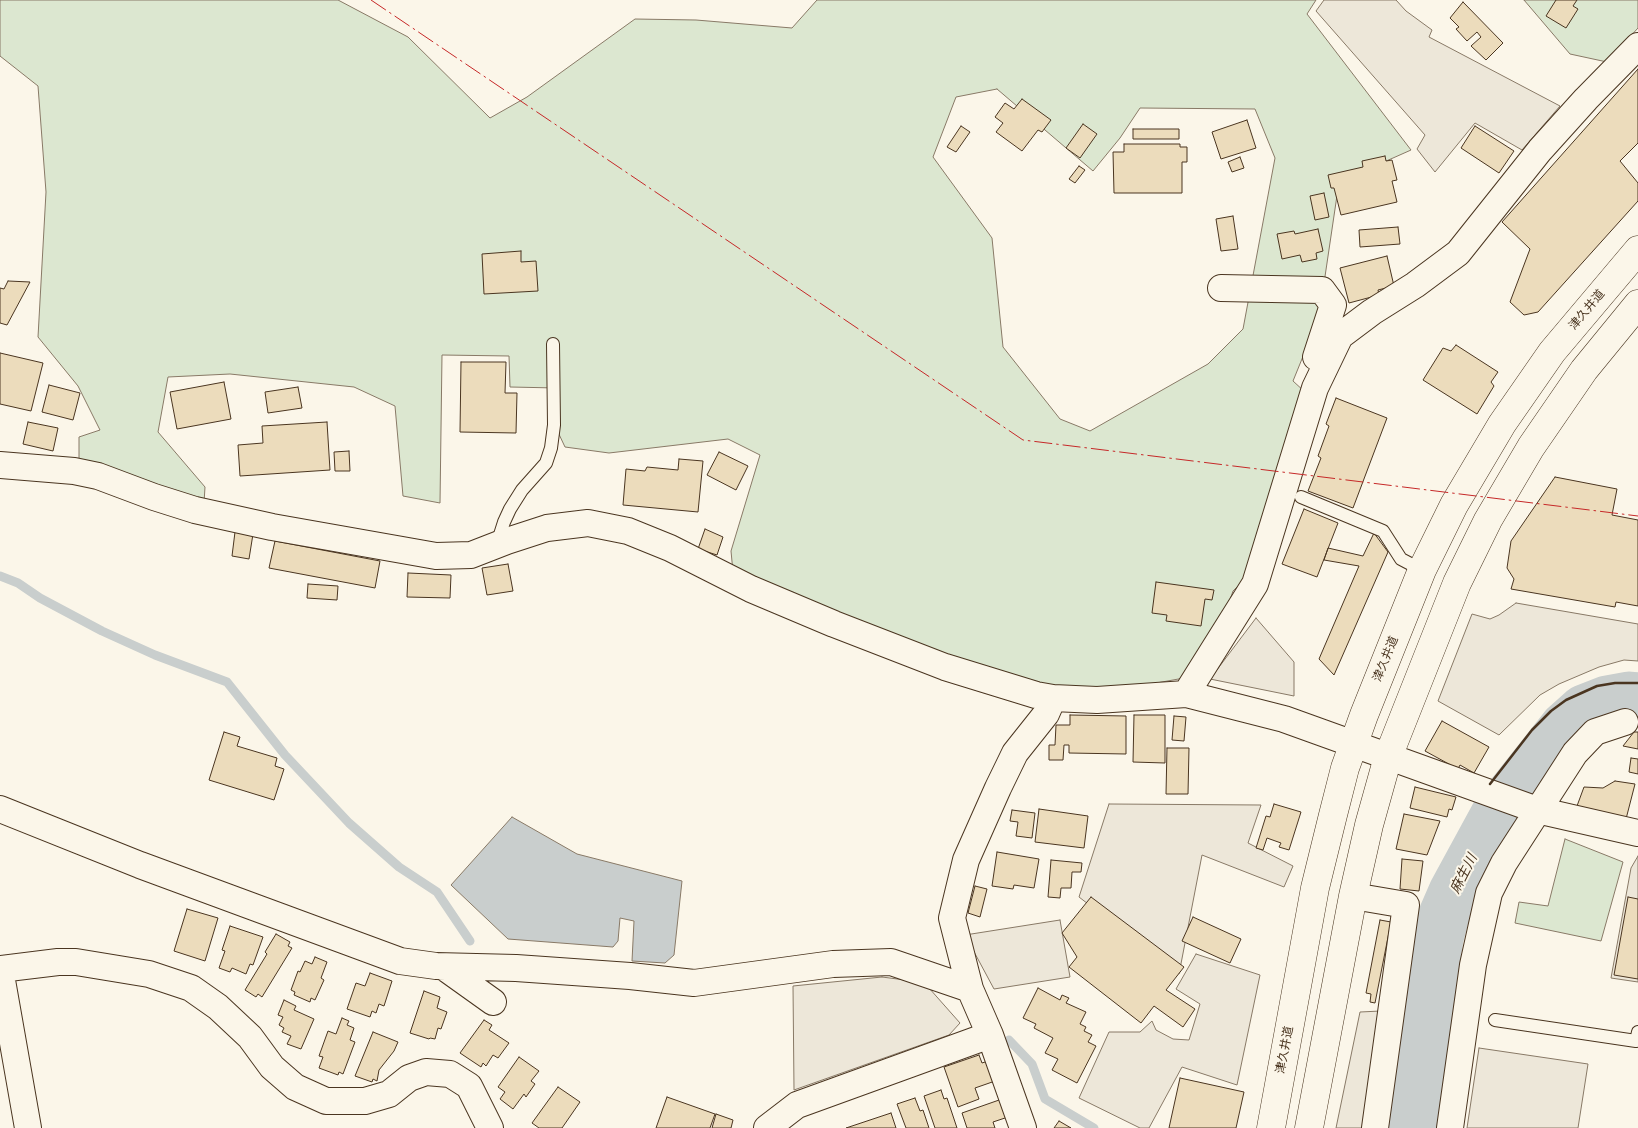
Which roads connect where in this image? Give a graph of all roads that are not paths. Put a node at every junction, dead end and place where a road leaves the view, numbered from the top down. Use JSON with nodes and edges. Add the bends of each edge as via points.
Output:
{"nodes":[{"id":1,"x":1638,"y":46,"type":"edge"},
{"id":2,"x":1638,"y":250,"type":"edge"},
{"id":3,"x":1221,"y":288,"type":"dead end"},
{"id":4,"x":1638,"y":304,"type":"edge"},
{"id":5,"x":553,"y":344,"type":"dead end"},
{"id":6,"x":1315,"y":388,"type":"junction"},
{"id":7,"x":0,"y":465,"type":"edge"},
{"id":8,"x":1301,"y":497,"type":"dead end"},
{"id":9,"x":496,"y":546,"type":"junction"},
{"id":10,"x":1422,"y":570,"type":"junction"},
{"id":11,"x":1186,"y":694,"type":"junction"},
{"id":12,"x":1053,"y":698,"type":"junction"},
{"id":13,"x":1625,"y":722,"type":"dead end"},
{"id":14,"x":1353,"y":745,"type":"junction"},
{"id":15,"x":1388,"y":757,"type":"junction"},
{"id":16,"x":1531,"y":807,"type":"junction"},
{"id":17,"x":0,"y":809,"type":"edge"},
{"id":18,"x":1638,"y":833,"type":"edge"},
{"id":19,"x":1353,"y":896,"type":"junction"},
{"id":20,"x":444,"y":966,"type":"junction"},
{"id":21,"x":970,"y":989,"type":"junction"},
{"id":22,"x":493,"y":1002,"type":"dead end"},
{"id":23,"x":1495,"y":1020,"type":"dead end"},
{"id":24,"x":1638,"y":1032,"type":"edge"},
{"id":25,"x":990,"y":1035,"type":"junction"},
{"id":26,"x":28,"y":1128,"type":"edge"},
{"id":27,"x":490,"y":1128,"type":"edge"},
{"id":28,"x":767,"y":1128,"type":"edge"},
{"id":29,"x":1023,"y":1128,"type":"edge"},
{"id":30,"x":1270,"y":1128,"type":"edge"},
{"id":31,"x":1309,"y":1128,"type":"edge"},
{"id":32,"x":1375,"y":1128,"type":"edge"},
{"id":33,"x":1450,"y":1128,"type":"edge"}],
"edges":[{"from":1,"to":6,"type":"street","via":[[1540,150],[1458,253],[1340,336]]},
{"from":2,"to":10,"type":"main road","name":"津久井道","via":[[1552,352],[1502,424],[1454,505]]},
{"from":3,"to":6,"type":"street","via":[[1322,290],[1333,305],[1317,353]]},
{"from":4,"to":15,"type":"main road","via":[[1579,378],[1531,447],[1488,520],[1457,583]]},
{"from":5,"to":9,"type":"lane","via":[[554,425],[551,448],[546,462],[510,509]]},
{"from":6,"to":11,"type":"street","via":[[1255,584]]},
{"from":7,"to":9,"type":"street","via":[[98,476],[194,510],[397,551],[436,556],[471,555]]},
{"from":8,"to":10,"type":"lane","via":[[1383,531],[1402,559]]},
{"from":9,"to":12,"type":"street","via":[[555,527],[588,524],[628,531],[670,548],[750,589],[834,624],[945,667]]},
{"from":10,"to":14,"type":"main road","name":"津久井道"},
{"from":11,"to":12,"type":"street","via":[[1097,700]]},
{"from":11,"to":14,"type":"street","via":[[1284,719]]},
{"from":12,"to":21,"type":"street","via":[[1046,714],[1015,753],[966,860],[952,918]]},
{"from":13,"to":16,"type":"street","via":[[1595,732]]},
{"from":14,"to":15,"type":"street"},
{"from":14,"to":30,"type":"main road","name":"津久井道","via":[[1316,888]]},
{"from":15,"to":16,"type":"street"},
{"from":15,"to":19,"type":"main road"},
{"from":16,"to":18,"type":"street"},
{"from":16,"to":33,"type":"street","via":[[1489,893],[1473,965]]},
{"from":17,"to":20,"type":"street","via":[[140,865],[400,961]]},
{"from":19,"to":31,"type":"main road"},
{"from":19,"to":32,"type":"street","via":[[1406,905]]},
{"from":20,"to":21,"type":"street","via":[[592,973],[694,983],[833,964],[891,962]]},
{"from":20,"to":22,"type":"street"},
{"from":21,"to":25,"type":"street"},
{"from":23,"to":24,"type":"lane","via":[[1636,1041]]},
{"from":25,"to":28,"type":"street","via":[[797,1105]]},
{"from":25,"to":29,"type":"street"},
{"from":26,"to":27,"type":"street","via":[[0,969],[58,962],[149,974],[191,988],[250,1037],[272,1067],[295,1087],[326,1101],[365,1101],[389,1094],[408,1078],[426,1072],[450,1074],[469,1086]]}]}
